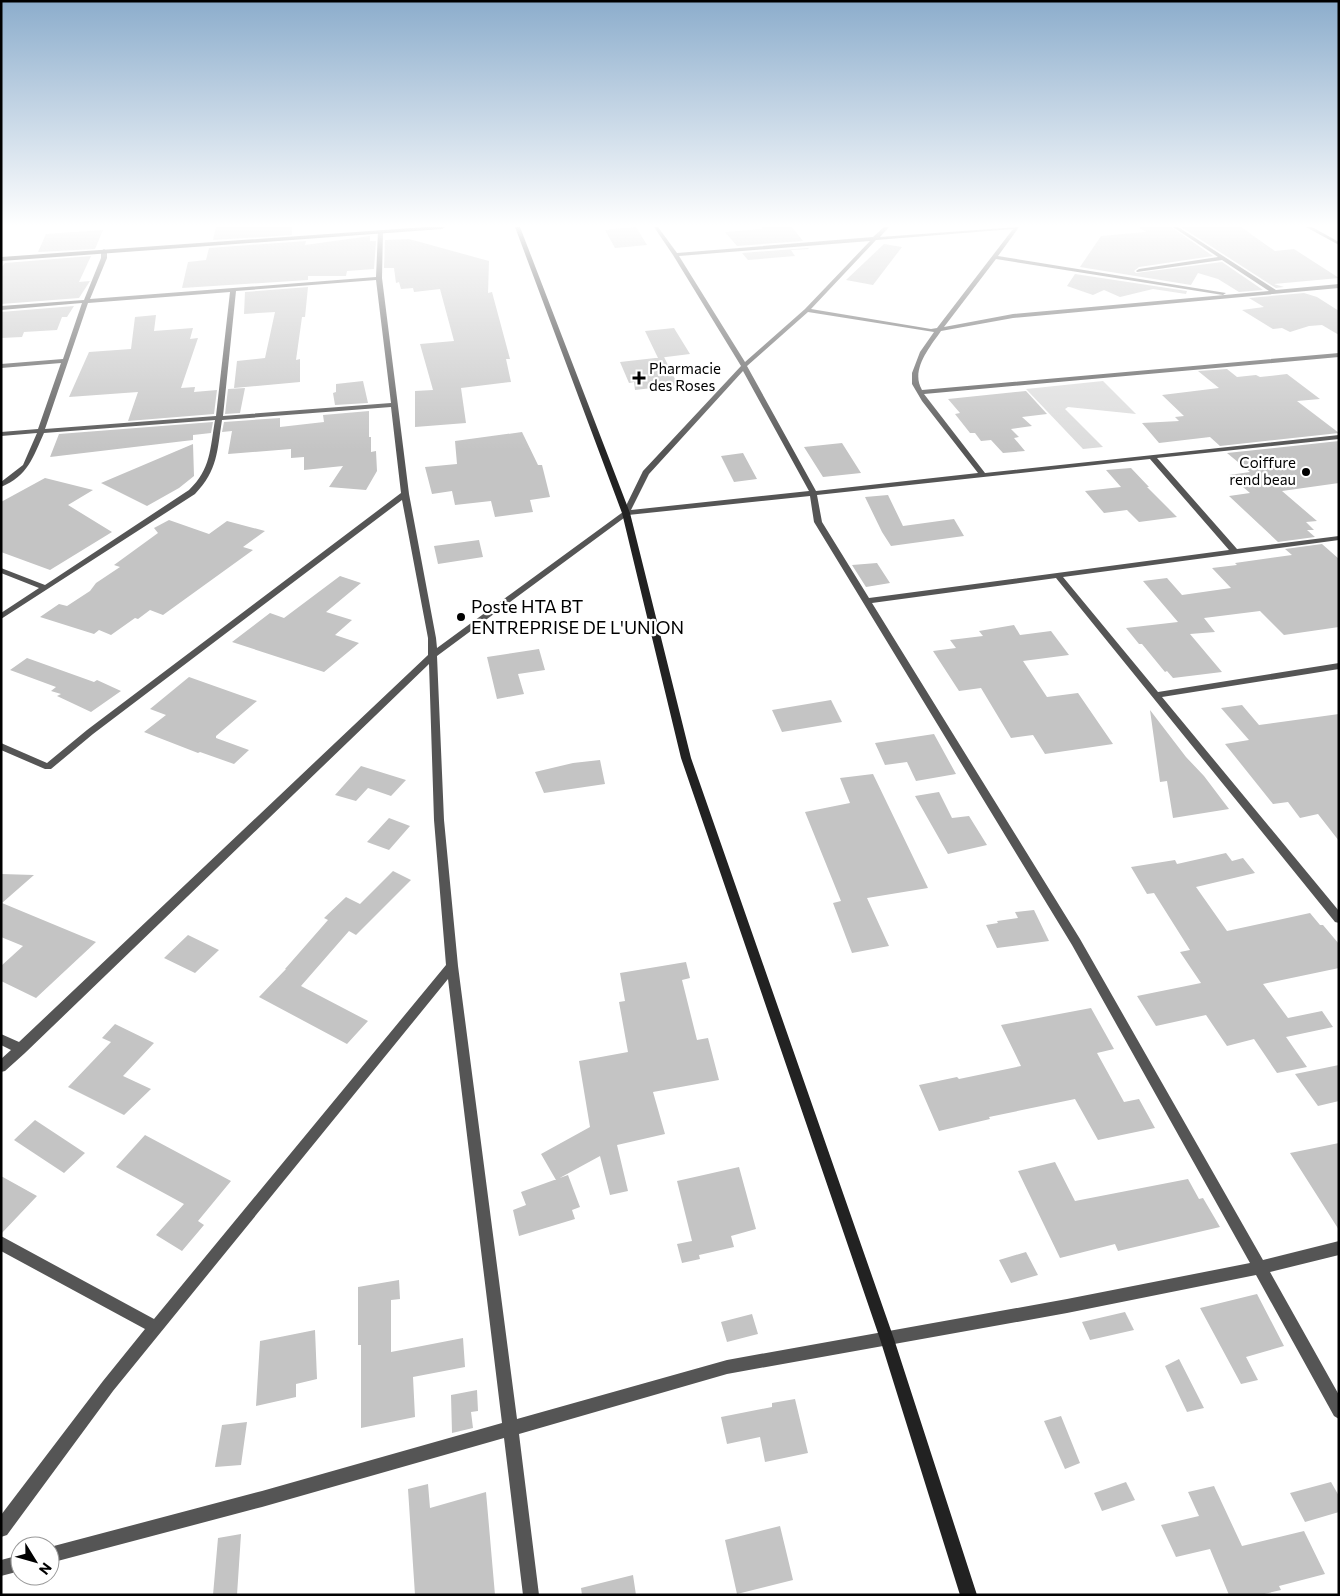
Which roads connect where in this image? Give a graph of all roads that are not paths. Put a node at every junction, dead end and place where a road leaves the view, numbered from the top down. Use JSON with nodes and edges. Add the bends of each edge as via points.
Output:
{"nodes":[{"id":1,"x":80,"y":301,"type":"edge"},
{"id":2,"x":86,"y":301,"type":"edge"},
{"id":3,"x":232,"y":301,"type":"edge"},
{"id":4,"x":382,"y":301,"type":"edge"},
{"id":5,"x":545,"y":301,"type":"edge"},
{"id":6,"x":704,"y":301,"type":"edge"},
{"id":7,"x":815,"y":301,"type":"edge"},
{"id":8,"x":960,"y":301,"type":"edge"},
{"id":9,"x":1176,"y":301,"type":"edge"},
{"id":10,"x":1,"y":308,"type":"edge"},
{"id":11,"x":807,"y":310,"type":"junction"},
{"id":12,"x":938,"y":330,"type":"junction"},
{"id":13,"x":1339,"y":355,"type":"edge"},
{"id":14,"x":66,"y":361,"type":"junction"},
{"id":15,"x":1,"y":366,"type":"edge"},
{"id":16,"x":744,"y":366,"type":"junction"},
{"id":17,"x":919,"y":392,"type":"junction"},
{"id":18,"x":394,"y":405,"type":"junction"},
{"id":19,"x":219,"y":418,"type":"junction"},
{"id":20,"x":41,"y":431,"type":"junction"},
{"id":21,"x":1,"y":434,"type":"edge"},
{"id":22,"x":1339,"y":437,"type":"edge"},
{"id":23,"x":1152,"y":457,"type":"junction"},
{"id":24,"x":982,"y":474,"type":"junction"},
{"id":25,"x":1,"y":485,"type":"edge"},
{"id":26,"x":813,"y":492,"type":"junction"},
{"id":27,"x":405,"y":494,"type":"junction"},
{"id":28,"x":626,"y":513,"type":"junction"},
{"id":29,"x":1339,"y":538,"type":"edge"},
{"id":30,"x":1328,"y":539,"type":"junction"},
{"id":31,"x":1339,"y":548,"type":"edge"},
{"id":32,"x":1234,"y":551,"type":"junction"},
{"id":33,"x":1,"y":570,"type":"edge"},
{"id":34,"x":1058,"y":576,"type":"junction"},
{"id":35,"x":46,"y":588,"type":"junction"},
{"id":36,"x":868,"y":601,"type":"junction"},
{"id":37,"x":1,"y":618,"type":"edge"},
{"id":38,"x":433,"y":655,"type":"junction"},
{"id":39,"x":1339,"y":666,"type":"edge"},
{"id":40,"x":1155,"y":695,"type":"junction"},
{"id":41,"x":1,"y":746,"type":"edge"},
{"id":42,"x":1339,"y":919,"type":"edge"},
{"id":43,"x":452,"y":966,"type":"junction"},
{"id":44,"x":1,"y":1039,"type":"edge"},
{"id":45,"x":21,"y":1049,"type":"junction"},
{"id":46,"x":1,"y":1068,"type":"edge"},
{"id":47,"x":1,"y":1243,"type":"edge"},
{"id":48,"x":1339,"y":1248,"type":"edge"},
{"id":49,"x":1258,"y":1268,"type":"junction"},
{"id":50,"x":155,"y":1327,"type":"junction"},
{"id":51,"x":887,"y":1339,"type":"junction"},
{"id":52,"x":1339,"y":1411,"type":"edge"},
{"id":53,"x":511,"y":1429,"type":"junction"},
{"id":54,"x":1,"y":1529,"type":"edge"},
{"id":55,"x":60,"y":1553,"type":"edge"},
{"id":56,"x":531,"y":1595,"type":"edge"},
{"id":57,"x":969,"y":1595,"type":"edge"}],
"edges":[{"from":1,"to":10,"type":"street"},
{"from":2,"to":14,"type":"street"},
{"from":3,"to":19,"type":"street"},
{"from":4,"to":18,"type":"street"},
{"from":5,"to":28,"type":"street"},
{"from":6,"to":16,"type":"street"},
{"from":7,"to":11,"type":"street"},
{"from":8,"to":12,"type":"street"},
{"from":9,"to":12,"type":"street","via":[[1012,316]]},
{"from":11,"to":12,"type":"street"},
{"from":11,"to":16,"type":"street"},
{"from":12,"to":17,"type":"street","via":[[923,352],[915,373]]},
{"from":13,"to":17,"type":"street"},
{"from":14,"to":15,"type":"street"},
{"from":14,"to":20,"type":"street"},
{"from":16,"to":26,"type":"street"},
{"from":16,"to":28,"type":"street","via":[[646,473]]},
{"from":17,"to":24,"type":"street"},
{"from":18,"to":19,"type":"street"},
{"from":18,"to":27,"type":"street"},
{"from":19,"to":20,"type":"street"},
{"from":19,"to":35,"type":"street","via":[[210,468],[192,492]]},
{"from":20,"to":21,"type":"street"},
{"from":20,"to":25,"type":"street","via":[[26,466]]},
{"from":22,"to":23,"type":"street"},
{"from":23,"to":24,"type":"street"},
{"from":23,"to":32,"type":"street"},
{"from":24,"to":26,"type":"street"},
{"from":26,"to":28,"type":"street"},
{"from":26,"to":36,"type":"street","via":[[818,522]]},
{"from":27,"to":38,"type":"street"},
{"from":27,"to":41,"type":"street","via":[[48,767]]},
{"from":28,"to":38,"type":"street"},
{"from":28,"to":51,"type":"street","via":[[686,758]]},
{"from":29,"to":30,"type":"street"},
{"from":30,"to":31,"type":"street"},
{"from":30,"to":32,"type":"street"},
{"from":32,"to":34,"type":"street"},
{"from":33,"to":35,"type":"street"},
{"from":34,"to":36,"type":"street"},
{"from":34,"to":40,"type":"street"},
{"from":35,"to":37,"type":"street"},
{"from":36,"to":49,"type":"street","via":[[1076,942]]},
{"from":38,"to":43,"type":"street","via":[[440,820]]},
{"from":38,"to":45,"type":"street"},
{"from":39,"to":40,"type":"street"},
{"from":40,"to":42,"type":"street"},
{"from":43,"to":50,"type":"street"},
{"from":43,"to":53,"type":"street"},
{"from":44,"to":45,"type":"street"},
{"from":45,"to":46,"type":"street"},
{"from":47,"to":50,"type":"street"},
{"from":48,"to":49,"type":"street"},
{"from":49,"to":51,"type":"street"},
{"from":49,"to":52,"type":"street"},
{"from":50,"to":54,"type":"street"},
{"from":51,"to":53,"type":"street","via":[[727,1367]]},
{"from":51,"to":57,"type":"street"},
{"from":53,"to":55,"type":"street"},
{"from":53,"to":56,"type":"street"}]}
